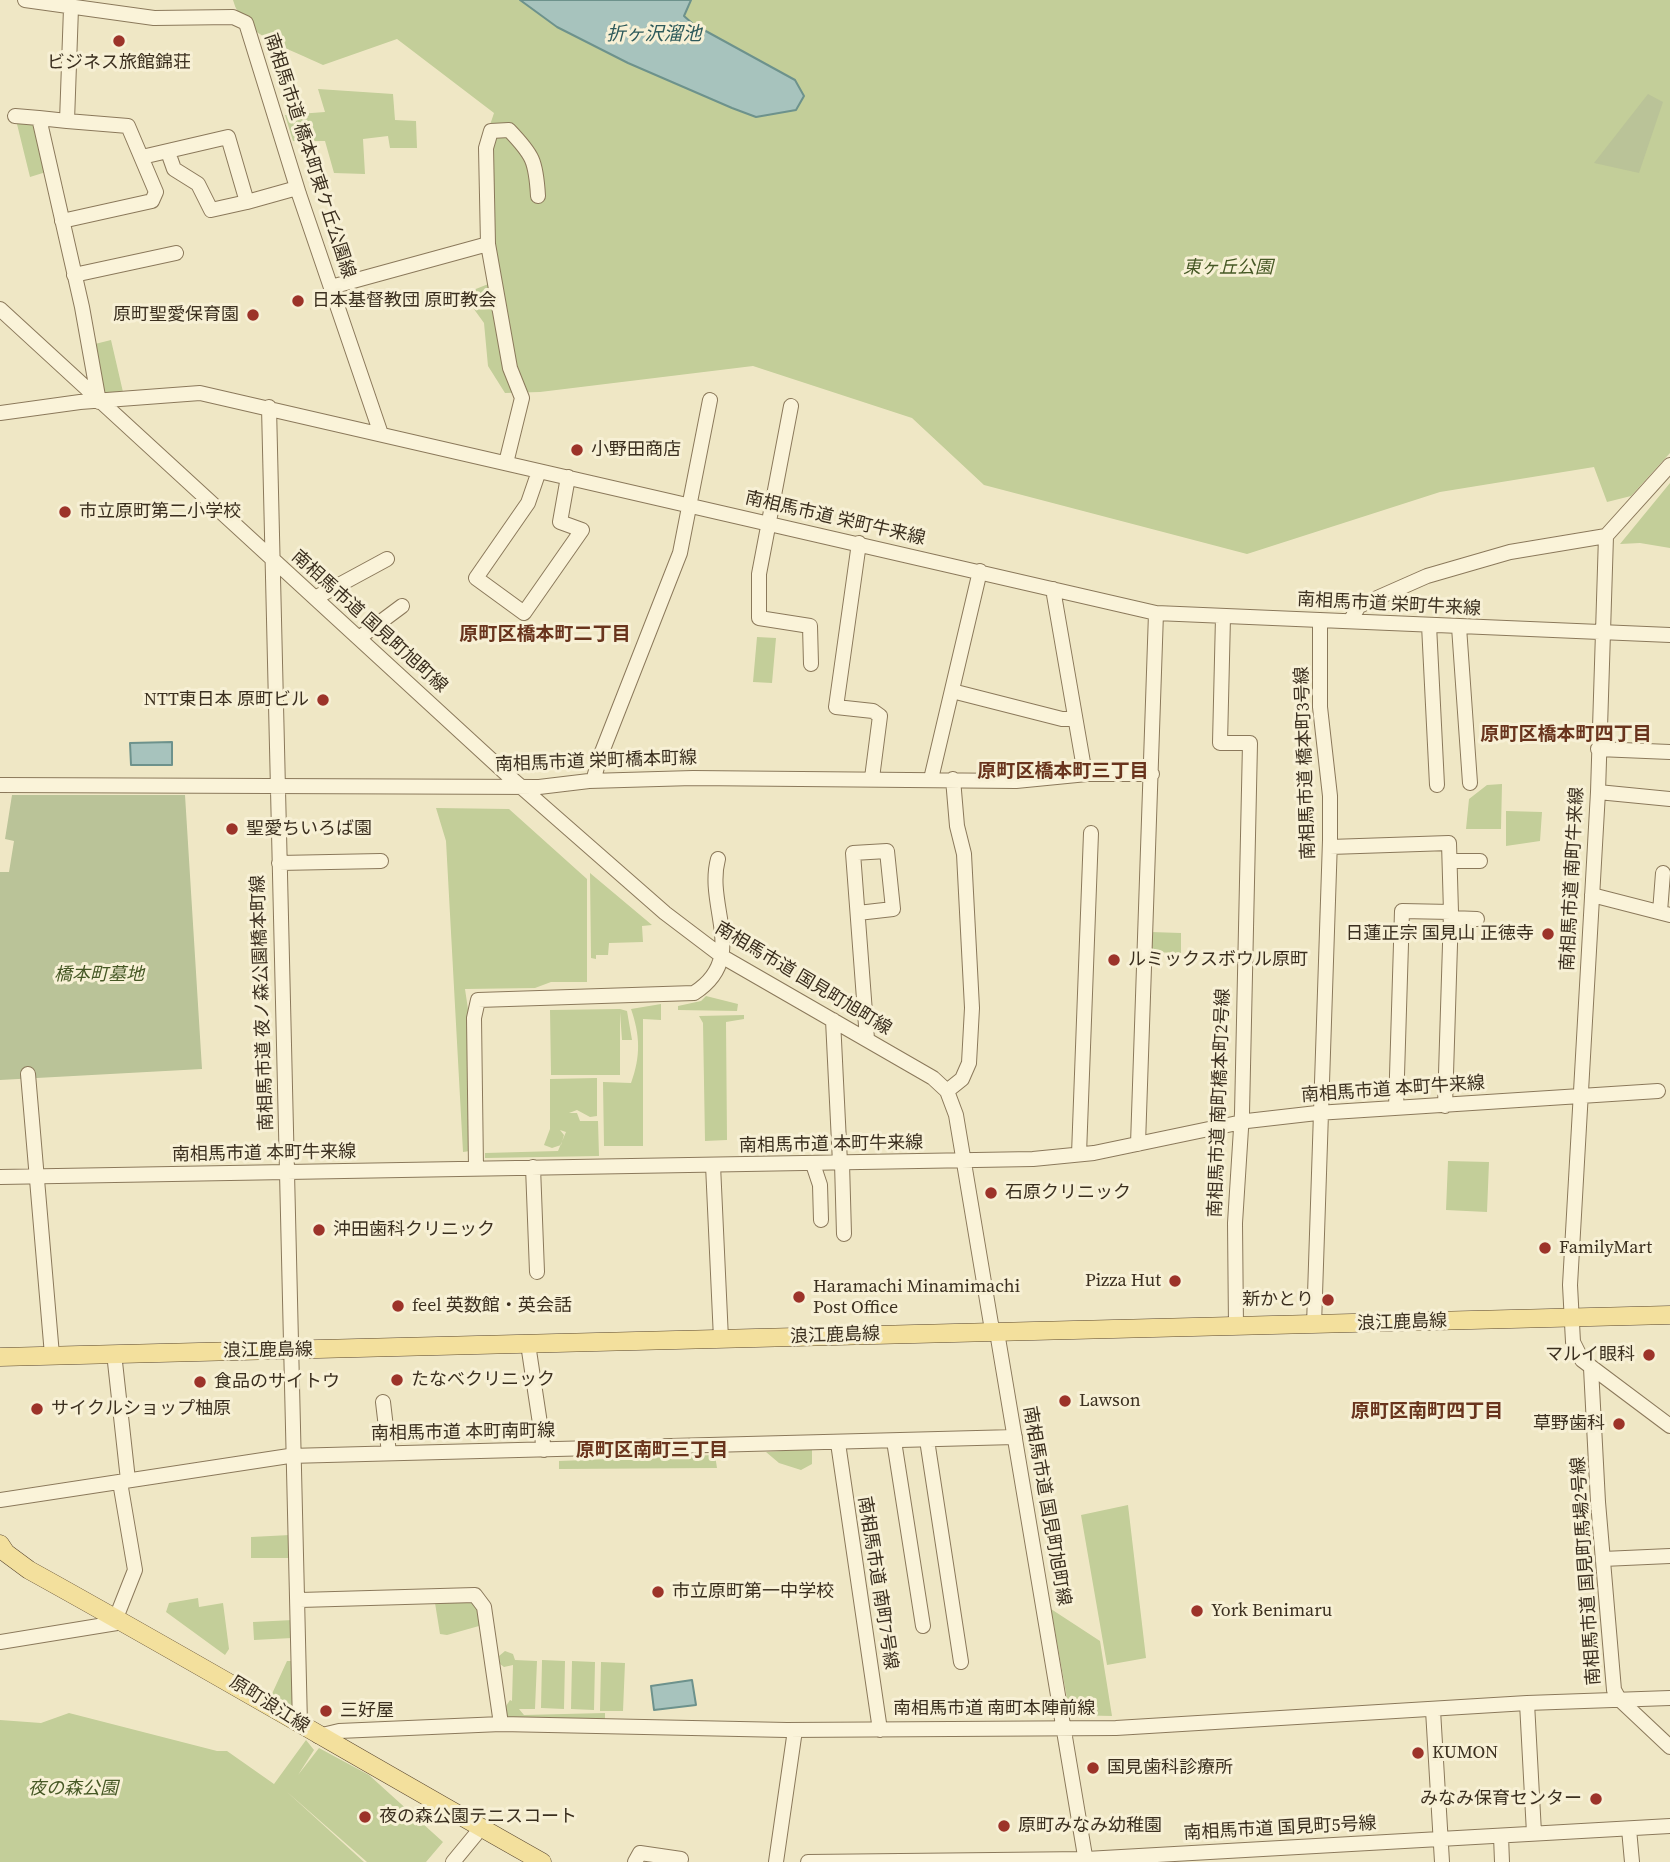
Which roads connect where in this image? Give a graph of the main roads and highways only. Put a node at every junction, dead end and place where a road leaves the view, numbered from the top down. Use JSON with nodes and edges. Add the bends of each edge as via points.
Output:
{"nodes":[{"id":1,"x":1670,"y":1315,"type":"edge"},
{"id":2,"x":0,"y":1357,"type":"edge"},
{"id":3,"x":0,"y":1544,"type":"edge"},
{"id":4,"x":542,"y":1862,"type":"edge"}],
"edges":[{"from":1,"to":2,"type":"main road","name":"浪江鹿島線"},
{"from":3,"to":4,"type":"main road","name":"原町浪江線","via":[[29,1570],[242,1687],[318,1736]]}]}
